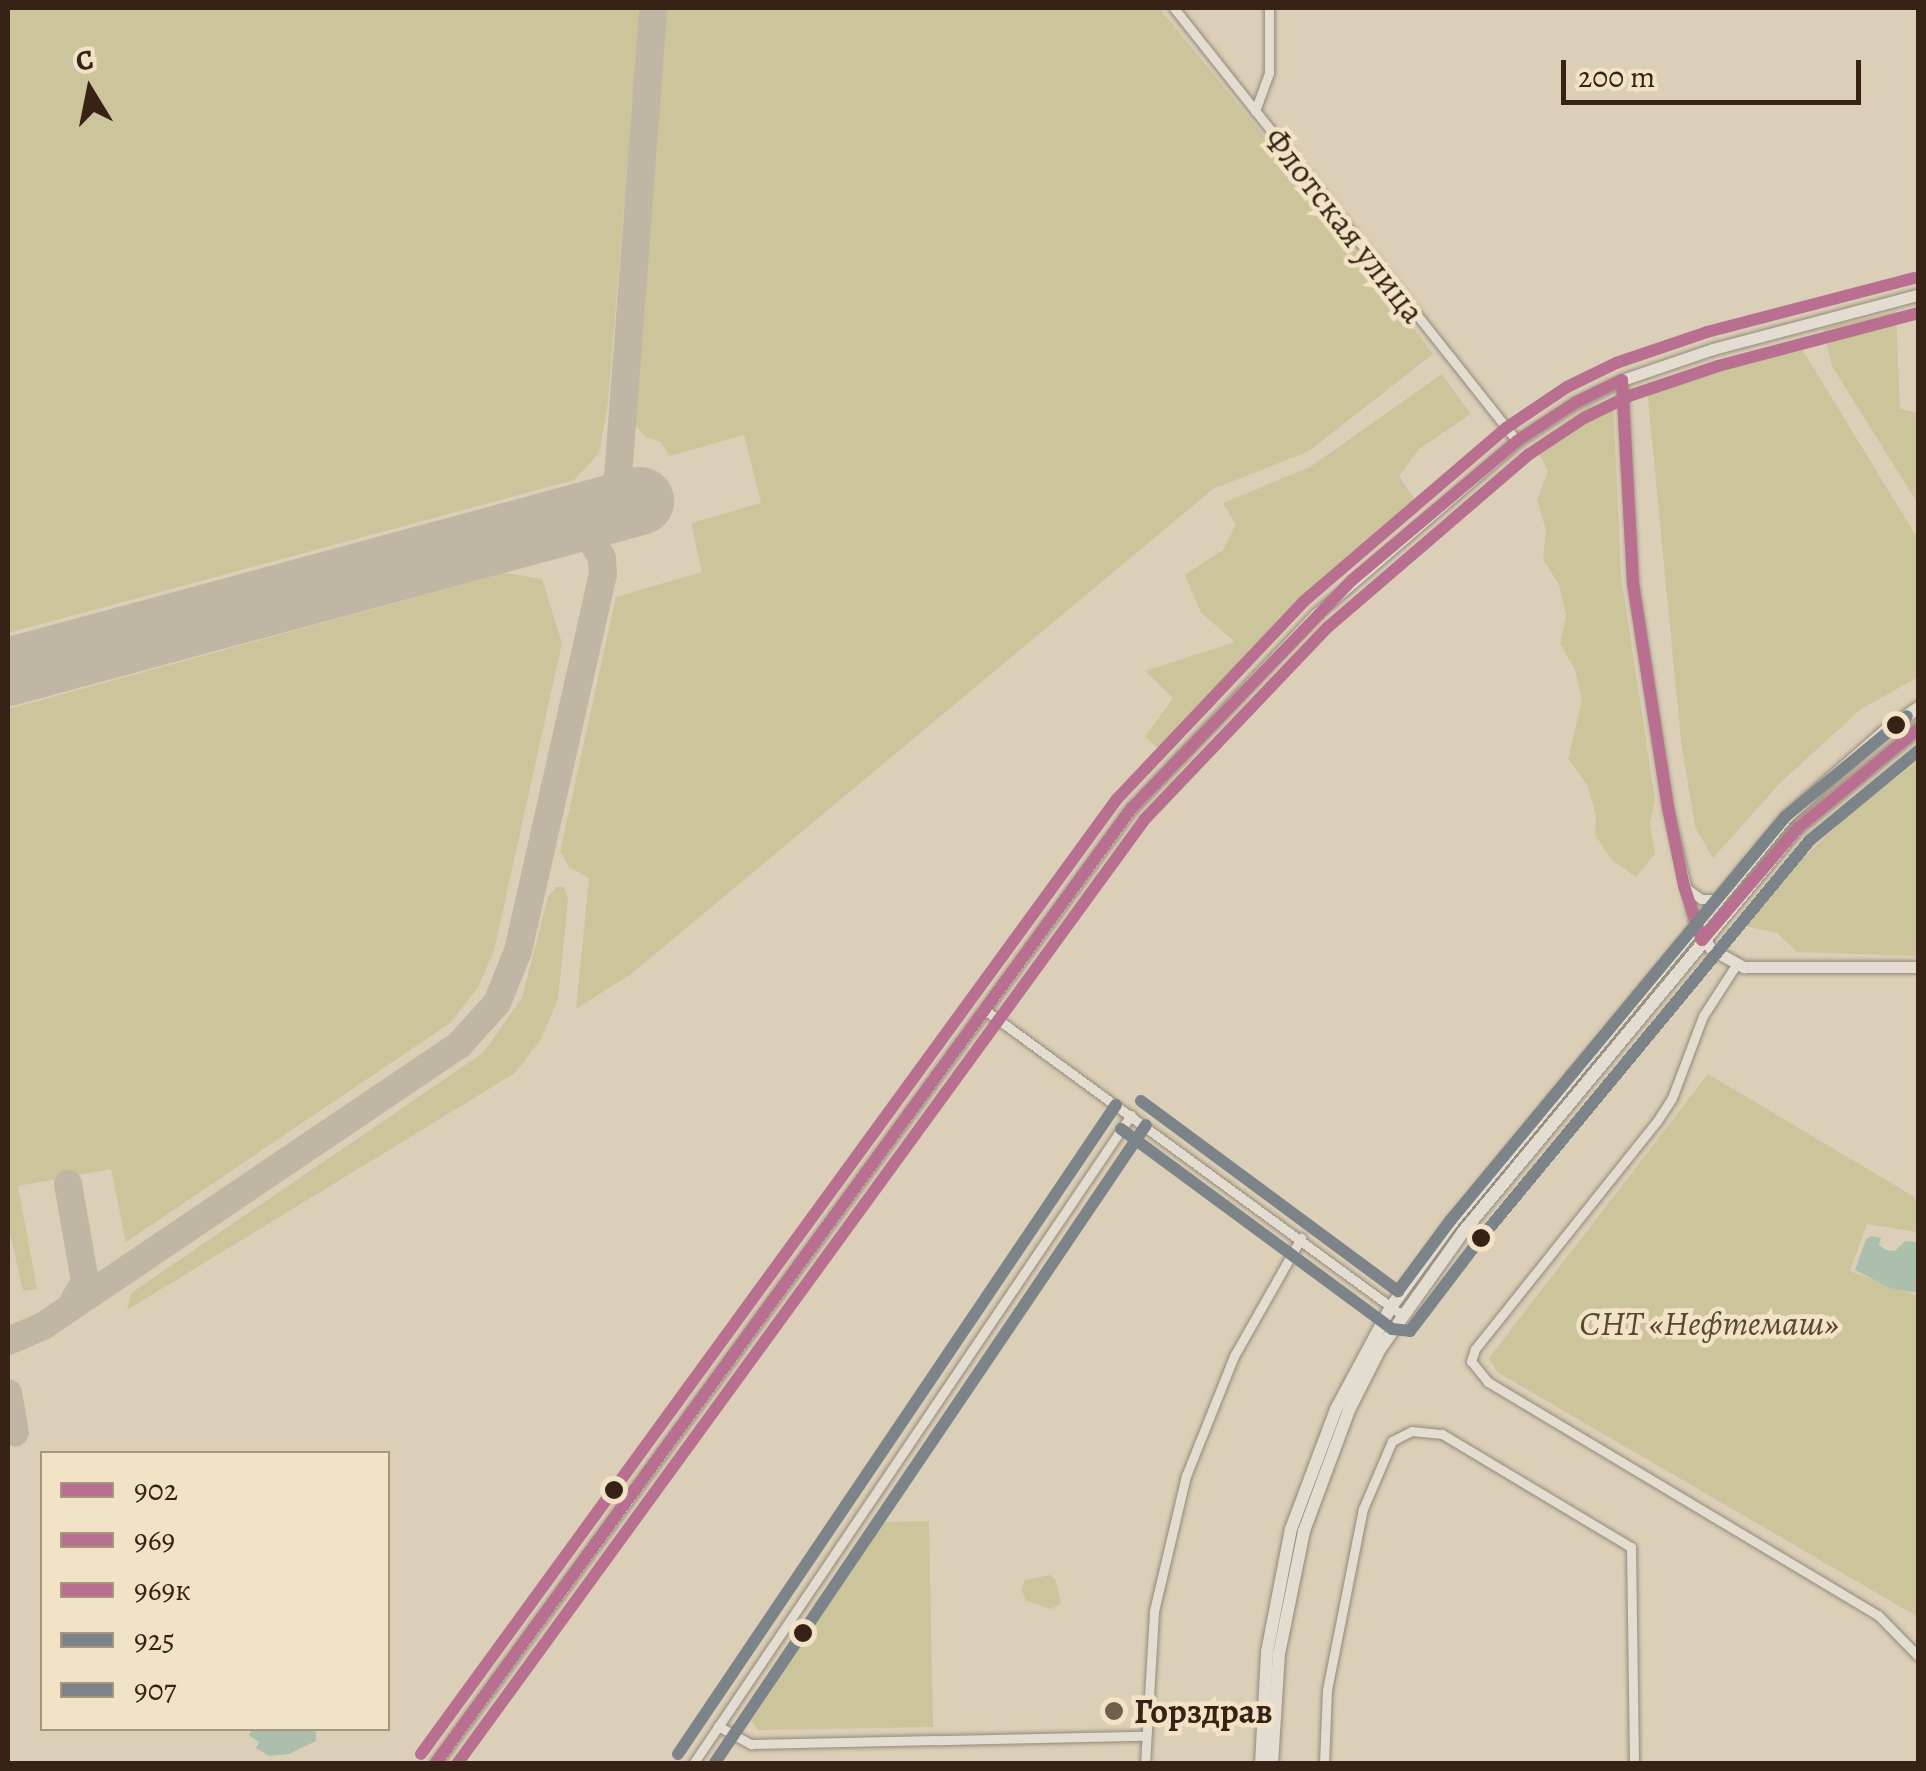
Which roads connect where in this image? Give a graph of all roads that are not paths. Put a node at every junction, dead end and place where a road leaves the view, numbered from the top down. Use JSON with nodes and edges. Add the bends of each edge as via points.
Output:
{"nodes":[{"id":1,"x":1174,"y":8,"type":"edge"},
{"id":2,"x":1269,"y":8,"type":"edge"},
{"id":3,"x":1255,"y":111,"type":"junction"},
{"id":4,"x":1918,"y":295,"type":"edge"},
{"id":5,"x":1622,"y":380,"type":"junction"},
{"id":6,"x":1517,"y":441,"type":"junction"},
{"id":7,"x":1918,"y":708,"type":"edge"},
{"id":8,"x":1918,"y":730,"type":"edge"},
{"id":9,"x":1684,"y":886,"type":"junction"},
{"id":10,"x":1718,"y":899,"type":"junction"},
{"id":11,"x":1695,"y":926,"type":"junction"},
{"id":12,"x":1702,"y":940,"type":"junction"},
{"id":13,"x":1736,"y":965,"type":"junction"},
{"id":14,"x":1918,"y":967,"type":"edge"},
{"id":15,"x":984,"y":1010,"type":"junction"},
{"id":16,"x":1131,"y":1115,"type":"junction"},
{"id":17,"x":1301,"y":1238,"type":"junction"},
{"id":18,"x":1397,"y":1311,"type":"junction"},
{"id":19,"x":1918,"y":1656,"type":"edge"},
{"id":20,"x":718,"y":1726,"type":"junction"},
{"id":21,"x":1144,"y":1736,"type":"junction"},
{"id":22,"x":434,"y":1764,"type":"edge"},
{"id":23,"x":693,"y":1764,"type":"edge"},
{"id":24,"x":1145,"y":1764,"type":"edge"},
{"id":25,"x":1261,"y":1764,"type":"edge"},
{"id":26,"x":1272,"y":1764,"type":"edge"},
{"id":27,"x":1324,"y":1764,"type":"edge"},
{"id":28,"x":1634,"y":1764,"type":"edge"}],
"edges":[{"from":1,"to":3,"type":"street","name":"Флотская улица"},
{"from":2,"to":3,"type":"street","via":[[1268,73]]},
{"from":3,"to":6,"type":"street","name":"Флотская улица"},
{"from":4,"to":5,"type":"street"},
{"from":5,"to":6,"type":"street"},
{"from":5,"to":9,"type":"street","via":[[1633,584]]},
{"from":6,"to":15,"type":"street","via":[[1316,614],[1160,776]]},
{"from":7,"to":10,"type":"main road","via":[[1787,818]]},
{"from":8,"to":12,"type":"main road","via":[[1798,828]]},
{"from":9,"to":10,"type":"street","via":[[1695,898]]},
{"from":9,"to":11,"type":"street"},
{"from":10,"to":11,"type":"main road"},
{"from":11,"to":12,"type":"street"},
{"from":11,"to":18,"type":"main road","via":[[1451,1224]]},
{"from":12,"to":13,"type":"street"},
{"from":12,"to":18,"type":"main road"},
{"from":13,"to":14,"type":"street"},
{"from":13,"to":19,"type":"street","via":[[1703,1016],[1658,1121],[1471,1362],[1488,1382],[1878,1616]]},
{"from":15,"to":16,"type":"street"},
{"from":15,"to":22,"type":"street"},
{"from":16,"to":17,"type":"street"},
{"from":16,"to":20,"type":"street"},
{"from":17,"to":18,"type":"street"},
{"from":17,"to":21,"type":"street","via":[[1234,1356],[1186,1476],[1154,1612]]},
{"from":18,"to":25,"type":"main road","via":[[1336,1410],[1291,1529],[1267,1652]]},
{"from":18,"to":26,"type":"main road","via":[[1349,1410],[1304,1532],[1279,1654]]},
{"from":20,"to":21,"type":"street","via":[[751,1744]]},
{"from":20,"to":23,"type":"street"},
{"from":21,"to":24,"type":"street"},
{"from":27,"to":28,"type":"street","via":[[1327,1690],[1363,1509],[1392,1441],[1412,1432],[1442,1434],[1631,1547]]}]}
